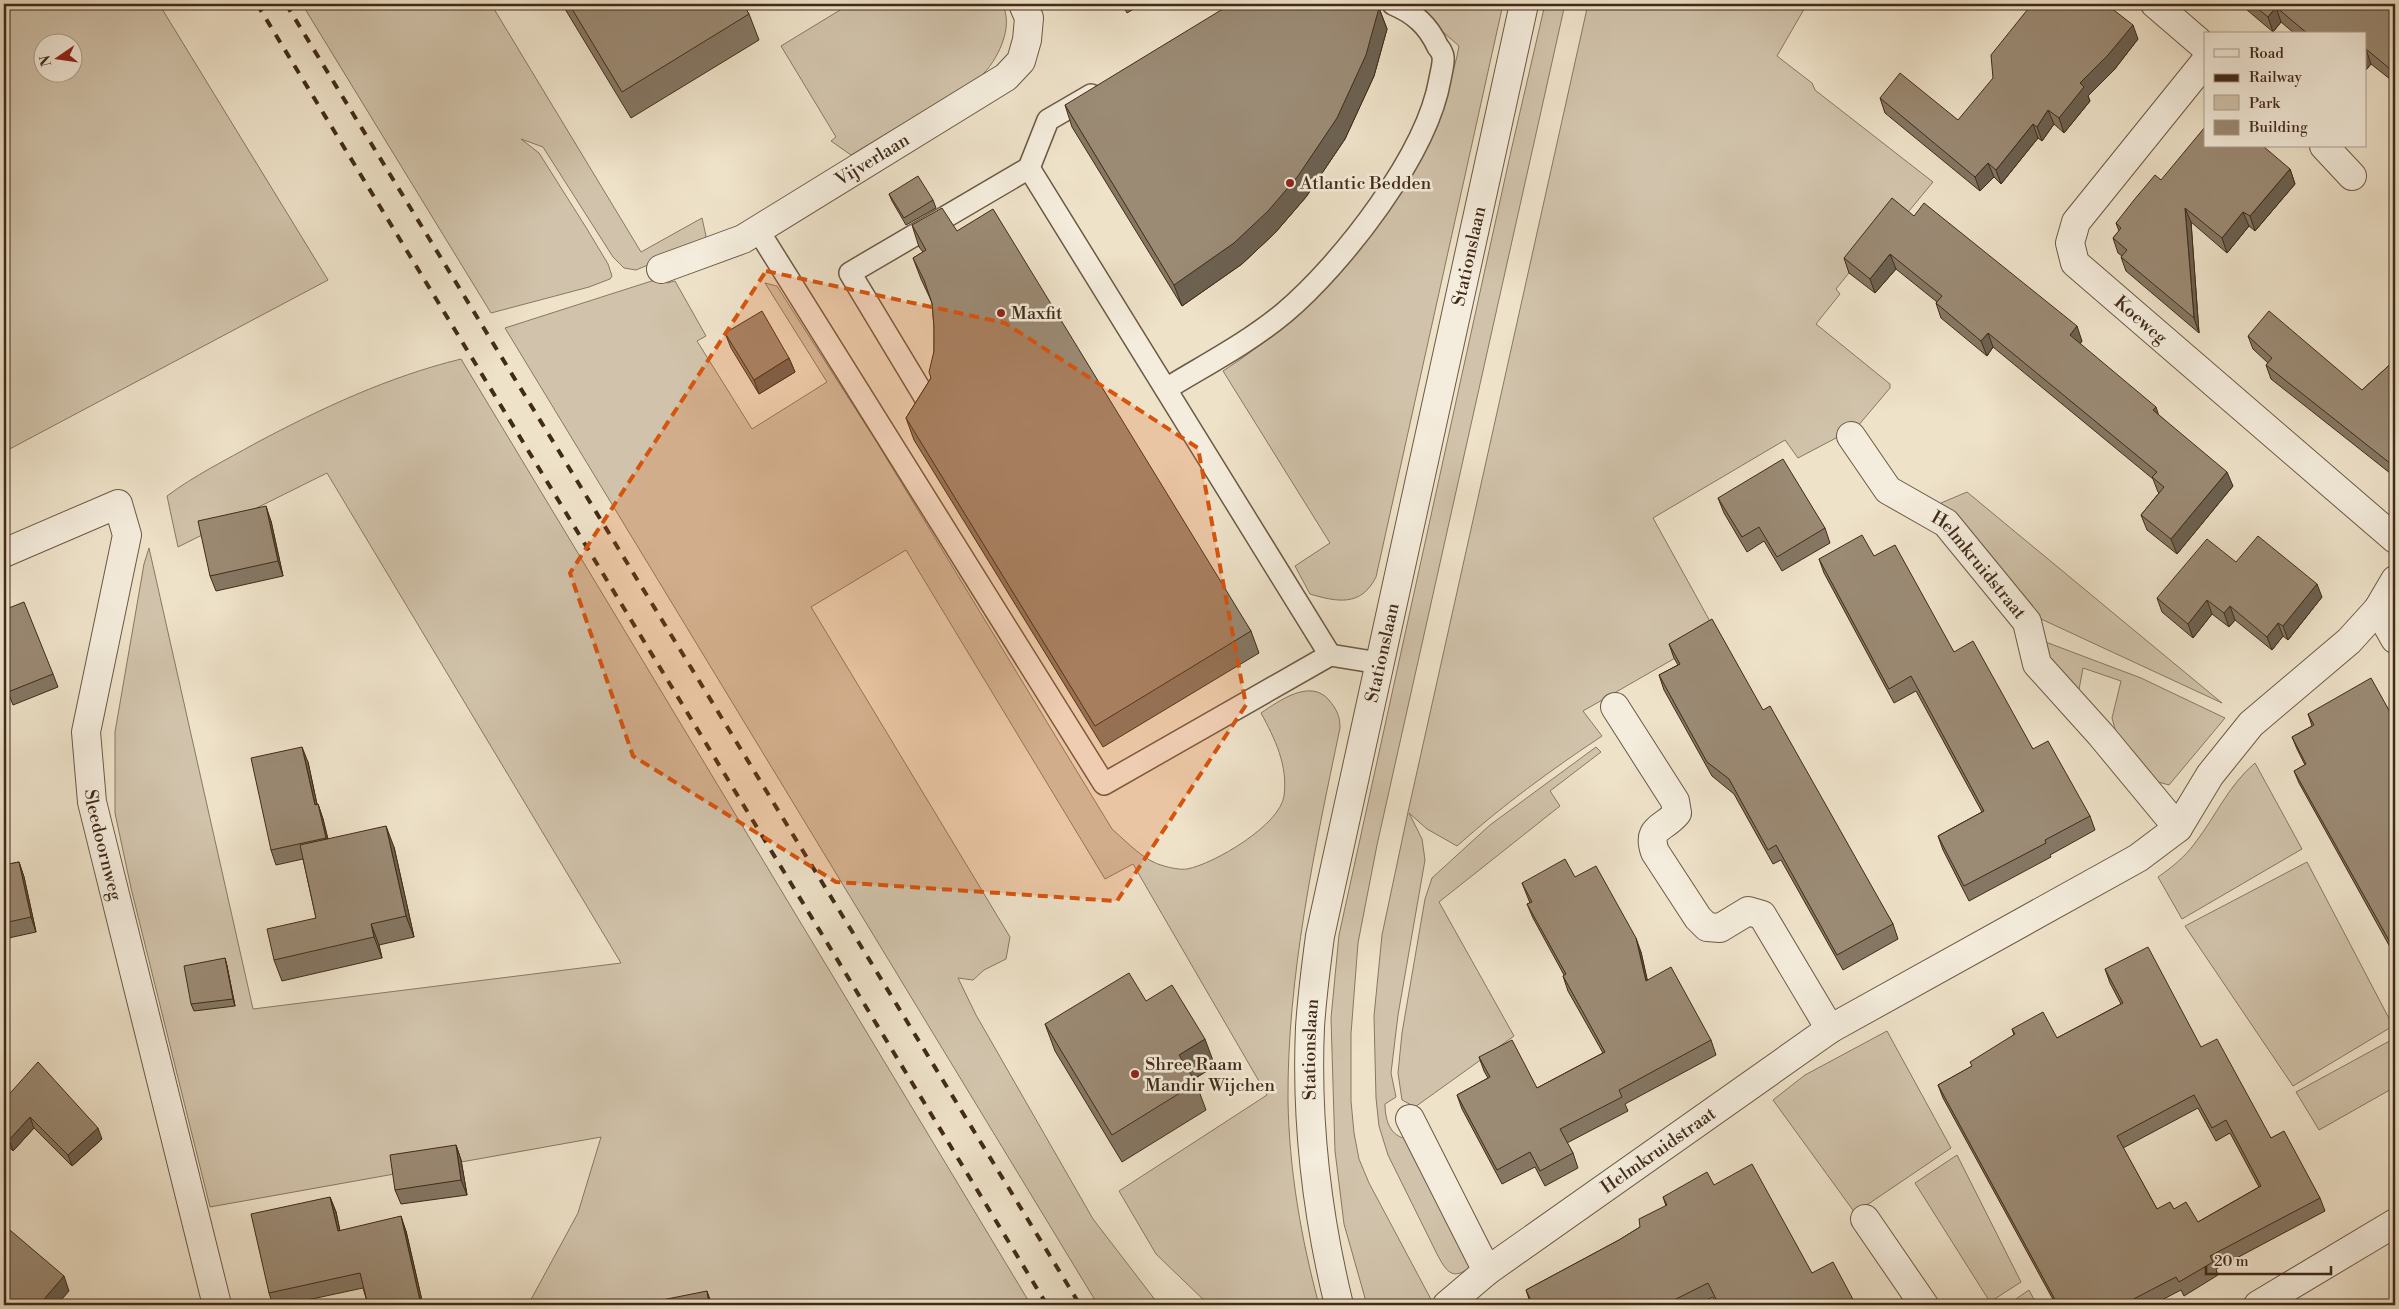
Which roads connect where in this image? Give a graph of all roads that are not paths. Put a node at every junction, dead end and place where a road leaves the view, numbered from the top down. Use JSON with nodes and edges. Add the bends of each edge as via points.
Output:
{"nodes":[{"id":1,"x":1023,"y":4,"type":"edge"},
{"id":2,"x":1393,"y":4,"type":"edge"},
{"id":3,"x":1524,"y":4,"type":"edge"},
{"id":4,"x":2155,"y":4,"type":"edge"},
{"id":5,"x":2204,"y":46,"type":"edge"},
{"id":6,"x":2204,"y":63,"type":"edge"},
{"id":7,"x":1108,"y":85,"type":"edge"},
{"id":8,"x":2326,"y":148,"type":"edge"},
{"id":9,"x":1029,"y":168,"type":"junction"},
{"id":10,"x":2352,"y":176,"type":"dead end"},
{"id":11,"x":758,"y":230,"type":"junction"},
{"id":12,"x":661,"y":269,"type":"dead end"},
{"id":13,"x":1166,"y":389,"type":"junction"},
{"id":14,"x":926,"y":399,"type":"edge"},
{"id":15,"x":1851,"y":436,"type":"dead end"},
{"id":16,"x":2395,"y":539,"type":"edge"},
{"id":17,"x":4,"y":553,"type":"edge"},
{"id":18,"x":2395,"y":580,"type":"edge"},
{"id":19,"x":2378,"y":609,"type":"junction"},
{"id":20,"x":2395,"y":639,"type":"edge"},
{"id":21,"x":1330,"y":654,"type":"junction"},
{"id":22,"x":1379,"y":663,"type":"junction"},
{"id":23,"x":1615,"y":707,"type":"dead end"},
{"id":24,"x":2178,"y":828,"type":"junction"},
{"id":25,"x":1830,"y":1030,"type":"junction"},
{"id":26,"x":1410,"y":1119,"type":"dead end"},
{"id":27,"x":1865,"y":1219,"type":"dead end"},
{"id":28,"x":2395,"y":1223,"type":"edge"},
{"id":29,"x":1487,"y":1271,"type":"junction"},
{"id":30,"x":217,"y":1305,"type":"edge"},
{"id":31,"x":1339,"y":1305,"type":"edge"},
{"id":32,"x":1447,"y":1305,"type":"edge"},
{"id":33,"x":1924,"y":1305,"type":"edge"},
{"id":34,"x":2258,"y":1305,"type":"edge"}],
"edges":[{"from":1,"to":11,"type":"street","name":"Vijverlaan","via":[[1029,18],[1027,40],[1021,61],[1006,77]]},
{"from":2,"to":13,"type":"lane","via":[[1410,11],[1431,31],[1443,57],[1438,89],[1421,139],[1392,185],[1320,280],[1283,314]]},
{"from":3,"to":22,"type":"street","name":"Stationslaan"},
{"from":4,"to":5,"type":"street"},
{"from":6,"to":16,"type":"street","name":"Koeweg","via":[[2076,222],[2070,243],[2075,263]]},
{"from":7,"to":9,"type":"lane","via":[[1048,120]]},
{"from":8,"to":10,"type":"street"},
{"from":9,"to":13,"type":"lane"},
{"from":9,"to":14,"type":"lane","via":[[850,273]]},
{"from":11,"to":12,"type":"street","name":"Vijverlaan","via":[[743,239]]},
{"from":11,"to":21,"type":"lane","via":[[1104,784]]},
{"from":13,"to":21,"type":"lane"},
{"from":15,"to":24,"type":"street","name":"Helmkruidstraat","via":[[1888,490],[1946,523],[2027,622],[2037,664],[2102,735]]},
{"from":17,"to":30,"type":"street","name":"Sleedoornweg","via":[[118,504],[127,535],[86,732],[92,802]]},
{"from":18,"to":19,"type":"street","name":"Helmkruidstraat"},
{"from":19,"to":20,"type":"street"},
{"from":19,"to":24,"type":"street","name":"Helmkruidstraat","via":[[2349,641],[2251,724],[2210,775]]},
{"from":21,"to":22,"type":"lane"},
{"from":22,"to":31,"type":"street","name":"Stationslaan","via":[[1325,909],[1310,1025],[1311,1115],[1322,1216]]},
{"from":23,"to":25,"type":"street","via":[[1675,801],[1677,813],[1654,832],[1651,841],[1698,918],[1707,927],[1720,928],[1748,911],[1762,915]]},
{"from":24,"to":25,"type":"street","name":"Helmkruidstraat","via":[[2138,858]]},
{"from":25,"to":29,"type":"street","name":"Helmkruidstraat"},
{"from":26,"to":29,"type":"street"},
{"from":27,"to":33,"type":"street"},
{"from":28,"to":34,"type":"street"},
{"from":29,"to":32,"type":"street","name":"Helmkruidstraat"}]}
